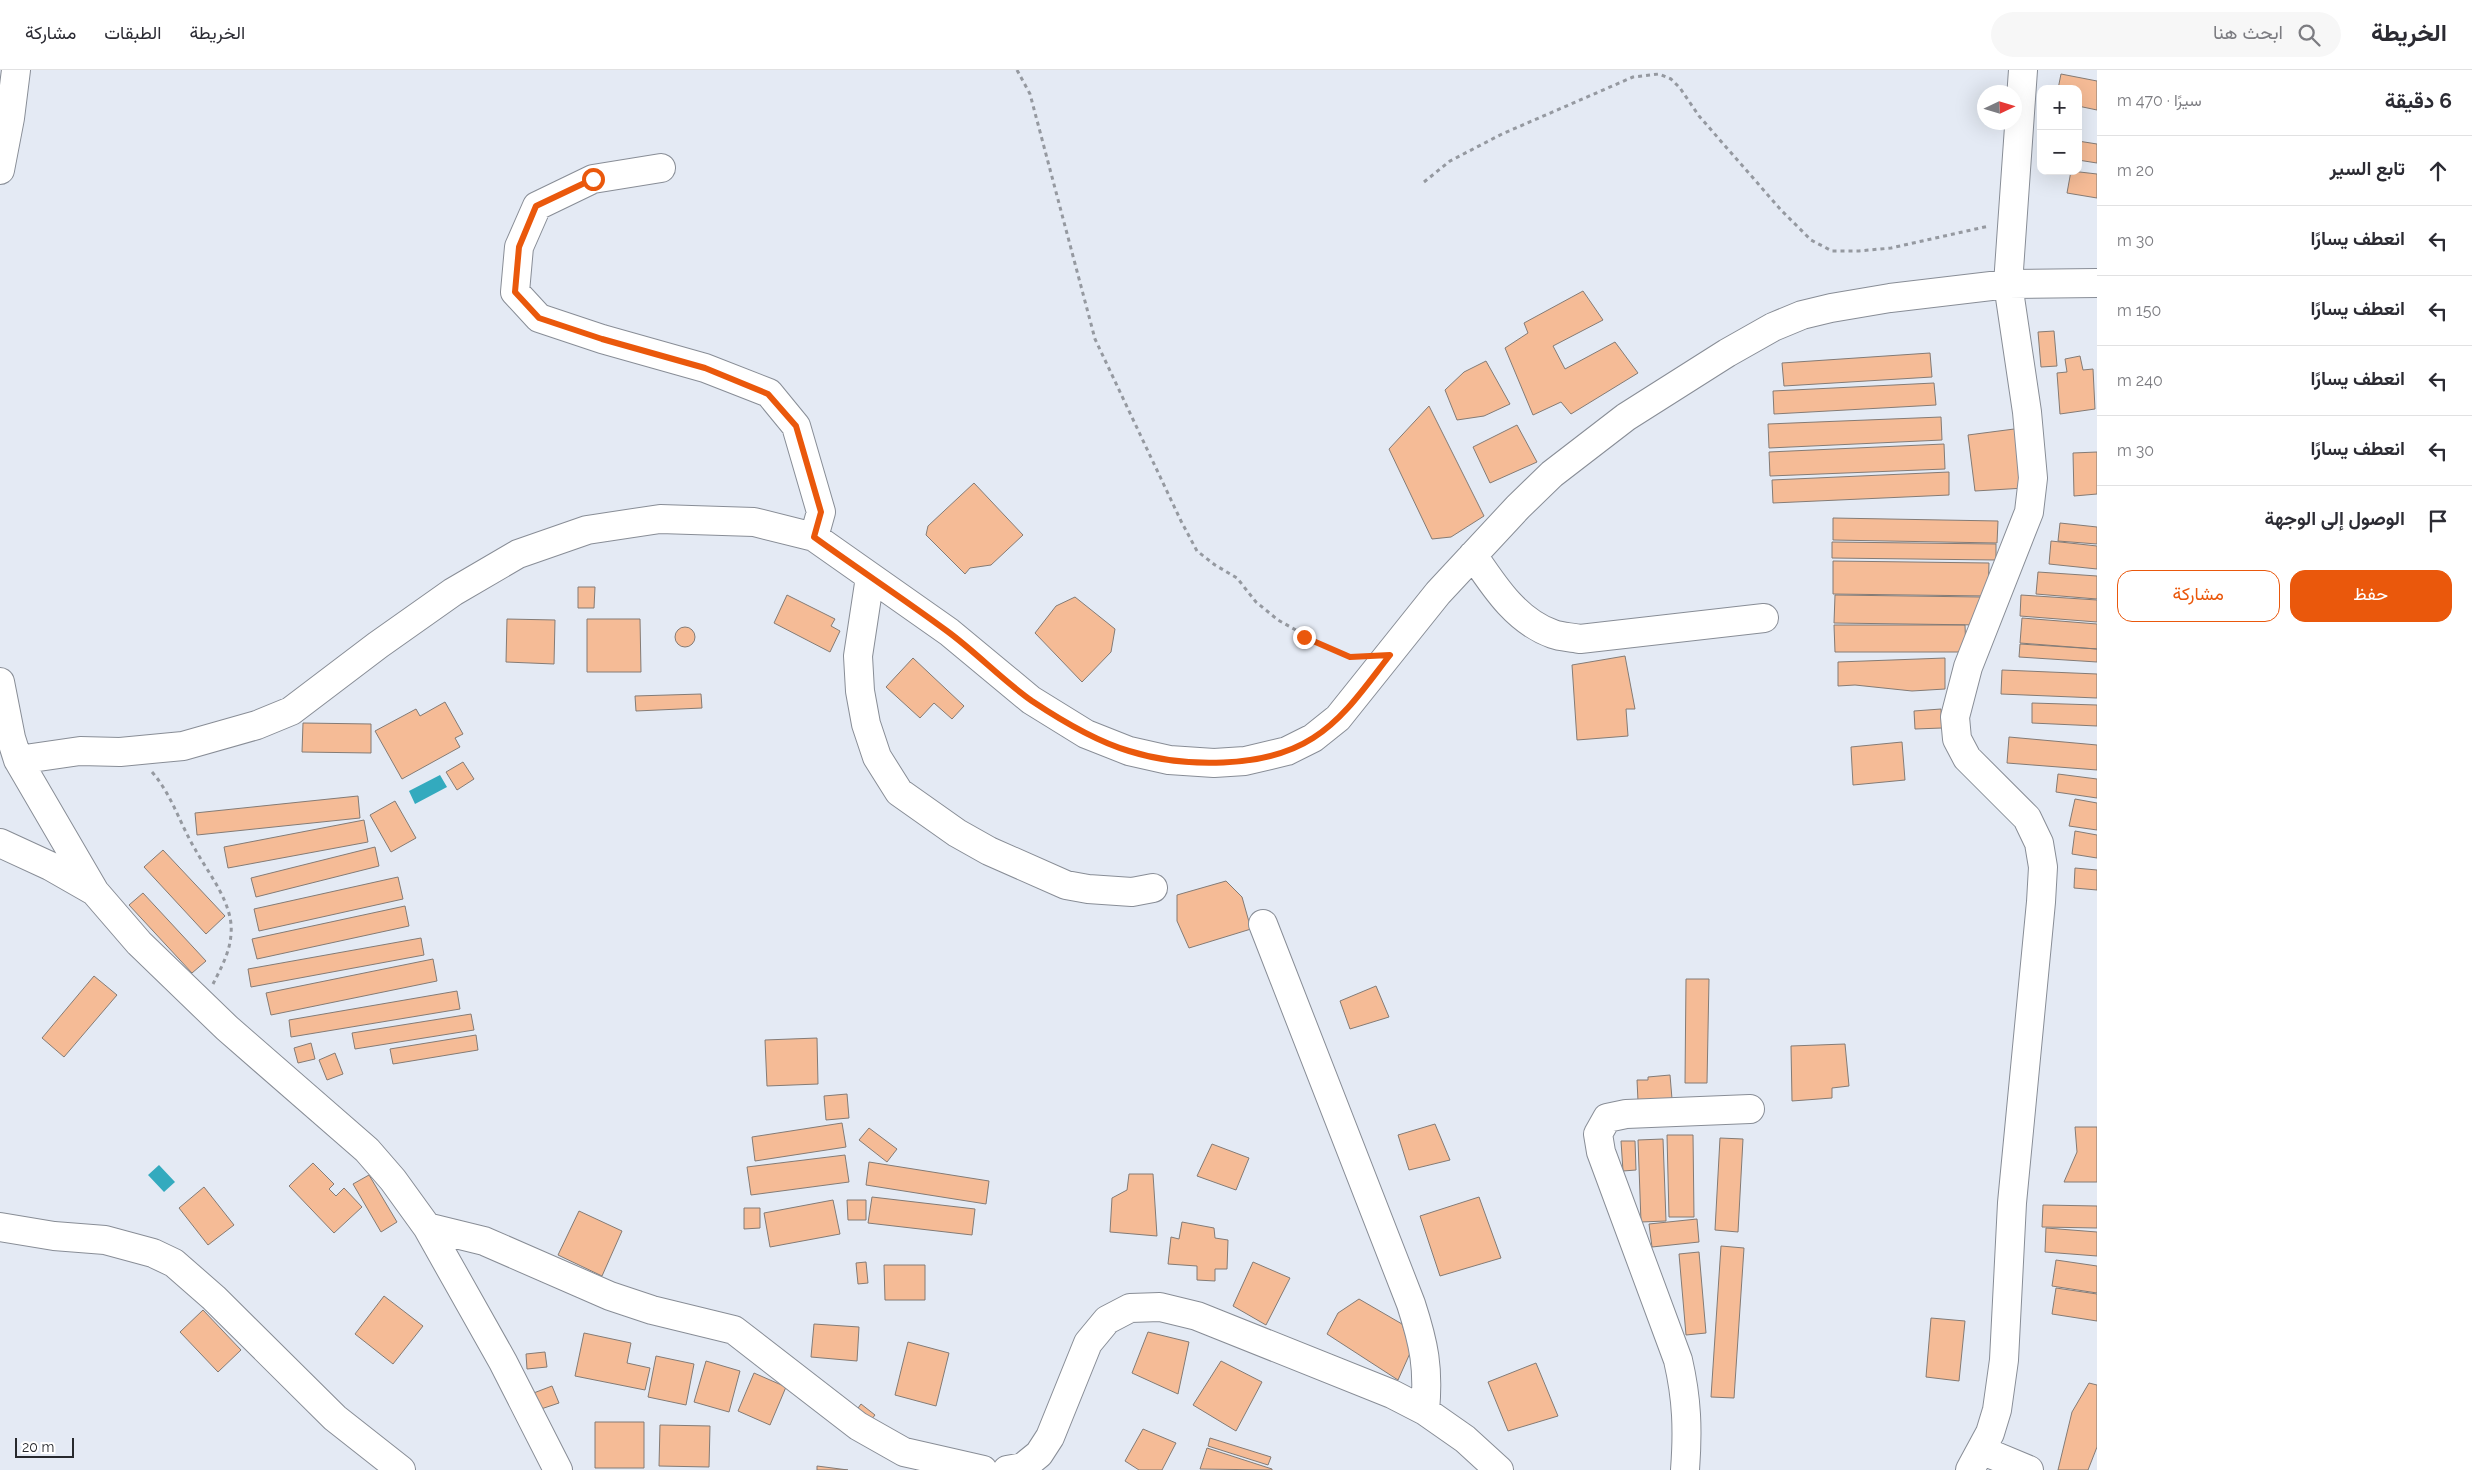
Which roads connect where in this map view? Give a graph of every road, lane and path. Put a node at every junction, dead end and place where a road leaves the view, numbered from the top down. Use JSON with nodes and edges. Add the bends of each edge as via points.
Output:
{"nodes":[{"id":1,"x":16,"y":70,"type":"edge"},
{"id":2,"x":1018,"y":70,"type":"edge"},
{"id":3,"x":2023,"y":70,"type":"edge"},
{"id":4,"x":661,"y":168,"type":"dead end"},
{"id":5,"x":0,"y":170,"type":"edge"},
{"id":6,"x":1424,"y":182,"type":"dead end"},
{"id":7,"x":2012,"y":221,"type":"junction"},
{"id":8,"x":2097,"y":283,"type":"edge"},
{"id":9,"x":2008,"y":284,"type":"junction"},
{"id":10,"x":814,"y":537,"type":"junction"},
{"id":11,"x":1473,"y":555,"type":"junction"},
{"id":12,"x":870,"y":577,"type":"junction"},
{"id":13,"x":1764,"y":618,"type":"dead end"},
{"id":14,"x":1390,"y":655,"type":"junction"},
{"id":15,"x":0,"y":682,"type":"edge"},
{"id":16,"x":120,"y":752,"type":"junction"},
{"id":17,"x":18,"y":760,"type":"junction"},
{"id":18,"x":0,"y":826,"type":"edge"},
{"id":19,"x":8,"y":846,"type":"edge"},
{"id":20,"x":1153,"y":888,"type":"dead end"},
{"id":21,"x":96,"y":892,"type":"junction"},
{"id":22,"x":1264,"y":924,"type":"dead end"},
{"id":23,"x":198,"y":1000,"type":"junction"},
{"id":24,"x":1750,"y":1110,"type":"dead end"},
{"id":25,"x":0,"y":1227,"type":"edge"},
{"id":26,"x":427,"y":1227,"type":"junction"},
{"id":27,"x":1425,"y":1411,"type":"junction"},
{"id":28,"x":1976,"y":1460,"type":"edge"},
{"id":29,"x":401,"y":1470,"type":"edge"},
{"id":30,"x":558,"y":1470,"type":"edge"},
{"id":31,"x":983,"y":1470,"type":"edge"},
{"id":32,"x":1007,"y":1470,"type":"edge"},
{"id":33,"x":1499,"y":1470,"type":"edge"},
{"id":34,"x":1685,"y":1470,"type":"edge"},
{"id":35,"x":2029,"y":1470,"type":"edge"}],
"edges":[{"from":1,"to":5,"type":"street"},
{"from":2,"to":14,"type":"path","via":[[1030,94],[1094,340],[1180,522],[1197,551],[1237,578],[1256,602],[1304,637],[1350,657]]},
{"from":3,"to":7,"type":"street"},
{"from":4,"to":10,"type":"street","via":[[593,179],[536,206],[519,247],[515,292],[539,318],[705,368],[768,394],[796,426],[821,512]]},
{"from":6,"to":7,"type":"path","via":[[1450,161],[1502,134],[1633,77],[1659,74],[1680,88],[1699,116],[1781,210],[1811,240],[1832,251],[1891,248]]},
{"from":7,"to":9,"type":"street"},
{"from":8,"to":9,"type":"street"},
{"from":9,"to":11,"type":"street","via":[[1831,308],[1773,327],[1626,417],[1552,474]]},
{"from":9,"to":28,"type":"street","via":[[2027,412],[2033,478],[2029,512],[1968,667],[1955,717],[1957,739],[1968,758],[2026,818],[2039,843],[2042,902],[2012,1203],[2004,1360],[1997,1410]]},
{"from":10,"to":12,"type":"street"},
{"from":10,"to":16,"type":"street","via":[[754,522],[660,519],[587,530],[518,554],[453,592],[291,711],[257,726],[183,746]]},
{"from":11,"to":13,"type":"street","via":[[1495,588],[1517,612],[1553,634],[1580,639]]},
{"from":11,"to":14,"type":"street","via":[[1438,593]]},
{"from":12,"to":14,"type":"street","via":[[949,632],[1031,700],[1086,734],[1129,751],[1169,760],[1245,761],[1287,751],[1313,738],[1338,718]]},
{"from":12,"to":20,"type":"street","via":[[858,656],[860,691],[877,757],[899,792],[936,820],[989,852],[1066,885],[1132,892]]},
{"from":15,"to":17,"type":"street"},
{"from":16,"to":17,"type":"street","via":[[80,751]]},
{"from":16,"to":23,"type":"path","via":[[147,766],[164,786],[226,906],[232,932],[225,960],[208,994]]},
{"from":17,"to":21,"type":"street"},
{"from":18,"to":19,"type":"street","via":[[11,833]]},
{"from":19,"to":21,"type":"street"},
{"from":21,"to":23,"type":"street","via":[[139,943]]},
{"from":22,"to":27,"type":"street","via":[[1411,1304],[1426,1359]]},
{"from":23,"to":26,"type":"street","via":[[367,1150]]},
{"from":24,"to":34,"type":"street","via":[[1626,1114],[1608,1118],[1598,1134],[1601,1152],[1678,1360],[1688,1421]]},
{"from":25,"to":29,"type":"street","via":[[105,1240],[153,1253],[174,1263],[214,1298],[335,1418]]},
{"from":26,"to":30,"type":"street","via":[[503,1362]]},
{"from":26,"to":31,"type":"street","via":[[484,1241],[618,1299],[734,1330],[858,1426],[904,1452]]},
{"from":27,"to":32,"type":"street","via":[[1392,1394],[1197,1316],[1160,1307],[1130,1308],[1107,1320],[1088,1343],[1050,1437],[1039,1454],[1023,1467]]},
{"from":27,"to":33,"type":"street","via":[[1465,1439]]},
{"from":28,"to":35,"type":"street"}]}
